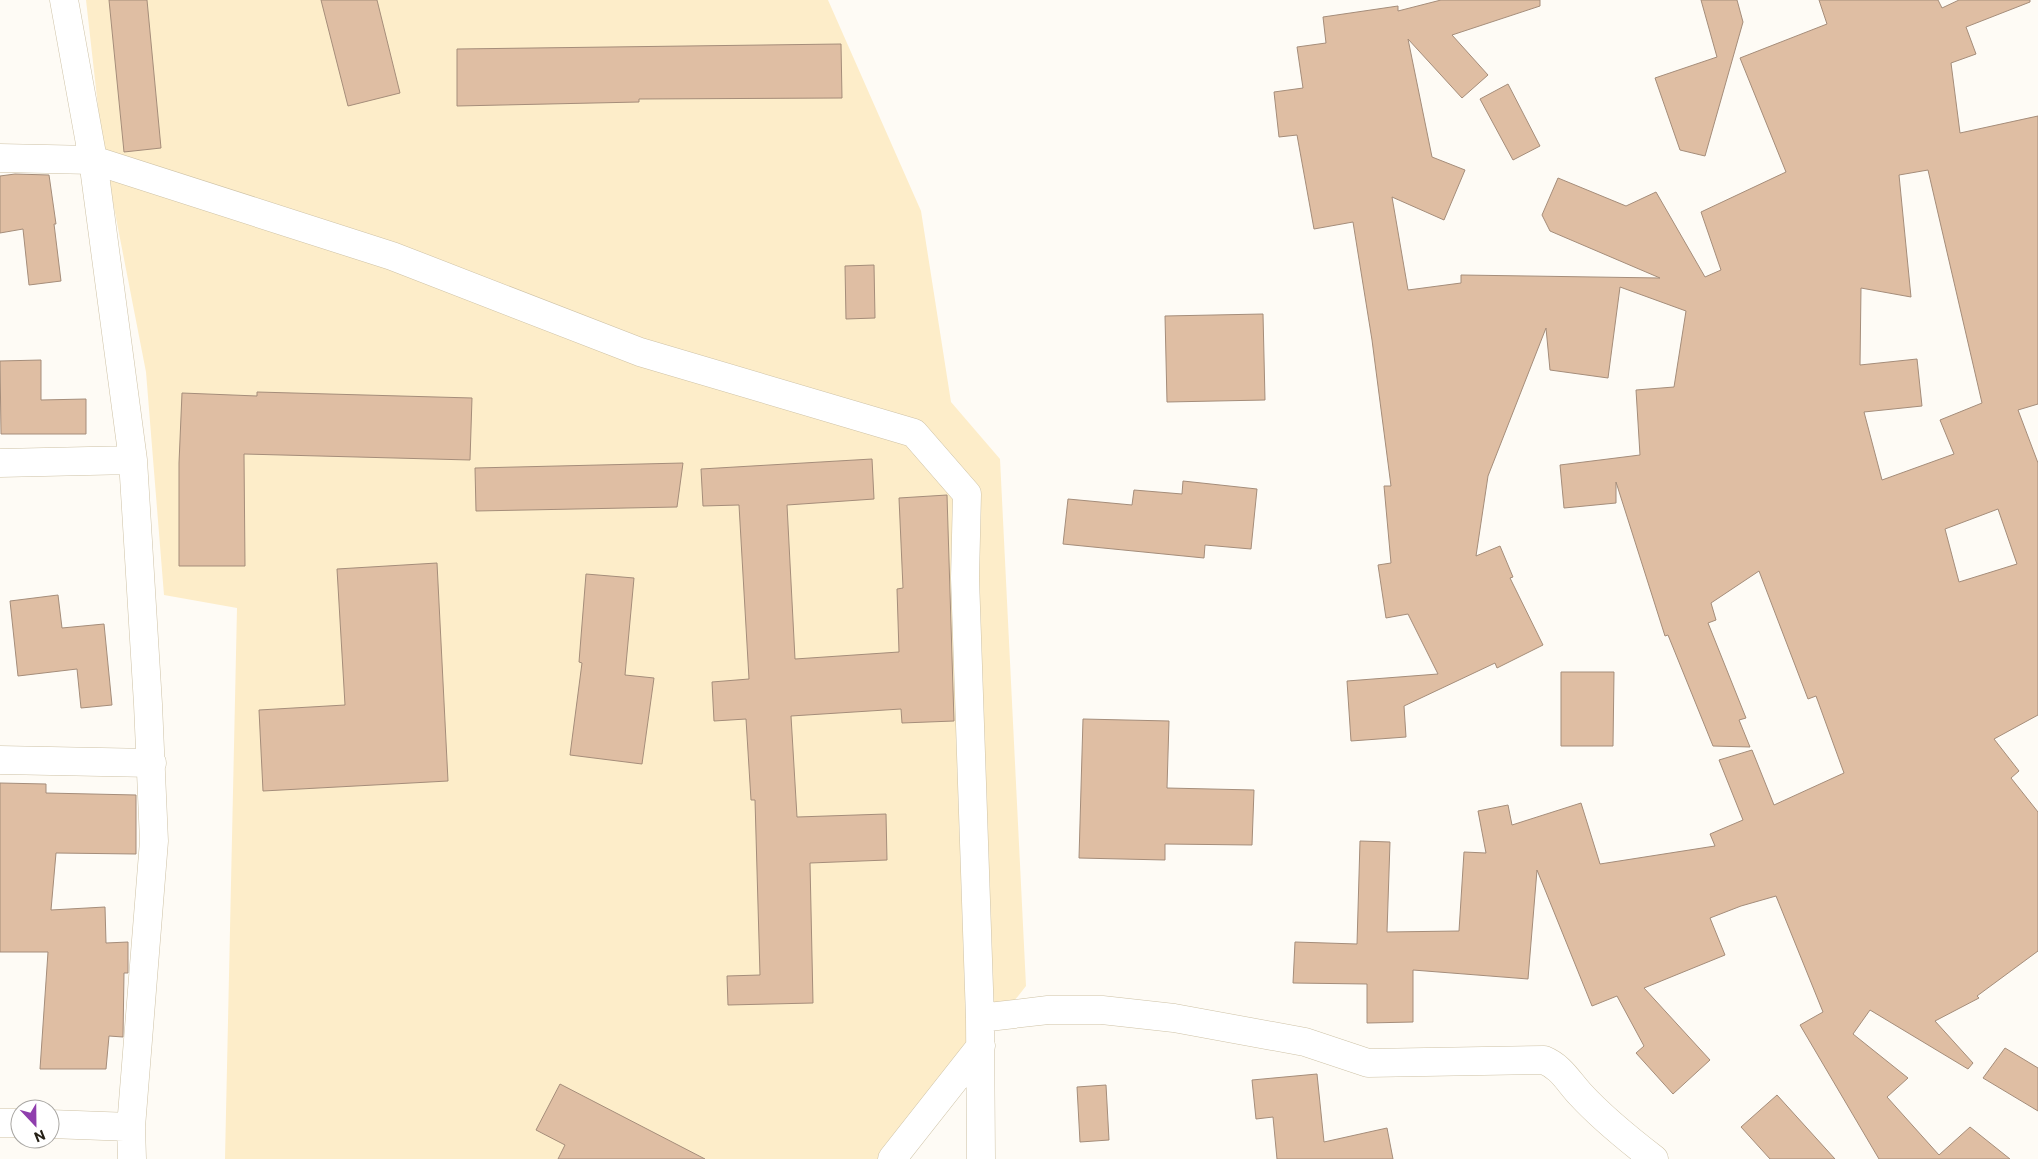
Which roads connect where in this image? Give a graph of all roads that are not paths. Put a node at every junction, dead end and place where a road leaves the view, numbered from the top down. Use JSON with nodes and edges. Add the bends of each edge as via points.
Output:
{"nodes":[{"id":1,"x":64,"y":0,"type":"edge"},
{"id":2,"x":0,"y":158,"type":"edge"},
{"id":3,"x":93,"y":160,"type":"junction"},
{"id":4,"x":133,"y":460,"type":"junction"},
{"id":5,"x":0,"y":463,"type":"edge"},
{"id":6,"x":0,"y":760,"type":"edge"},
{"id":7,"x":152,"y":763,"type":"junction"},
{"id":8,"x":980,"y":1018,"type":"junction"},
{"id":9,"x":981,"y":1046,"type":"junction"},
{"id":10,"x":60,"y":1124,"type":"edge"},
{"id":11,"x":131,"y":1127,"type":"junction"},
{"id":12,"x":132,"y":1159,"type":"edge"},
{"id":13,"x":892,"y":1159,"type":"edge"},
{"id":14,"x":981,"y":1159,"type":"edge"},
{"id":15,"x":1654,"y":1159,"type":"edge"}],
"edges":[{"from":1,"to":3,"type":"street"},
{"from":2,"to":3,"type":"street"},
{"from":3,"to":4,"type":"street"},
{"from":3,"to":8,"type":"street","via":[[392,256],[640,352],[914,433],[967,494],[965,578]]},
{"from":4,"to":5,"type":"street"},
{"from":4,"to":7,"type":"street"},
{"from":6,"to":7,"type":"street"},
{"from":7,"to":11,"type":"street","via":[[154,841]]},
{"from":8,"to":9,"type":"street"},
{"from":8,"to":15,"type":"street","via":[[1048,1010],[1102,1010],[1174,1018],[1306,1042],[1368,1063],[1544,1060],[1555,1064],[1618,1131]]},
{"from":9,"to":13,"type":"street"},
{"from":9,"to":14,"type":"street"},
{"from":10,"to":11,"type":"street"},
{"from":11,"to":12,"type":"street"}]}
